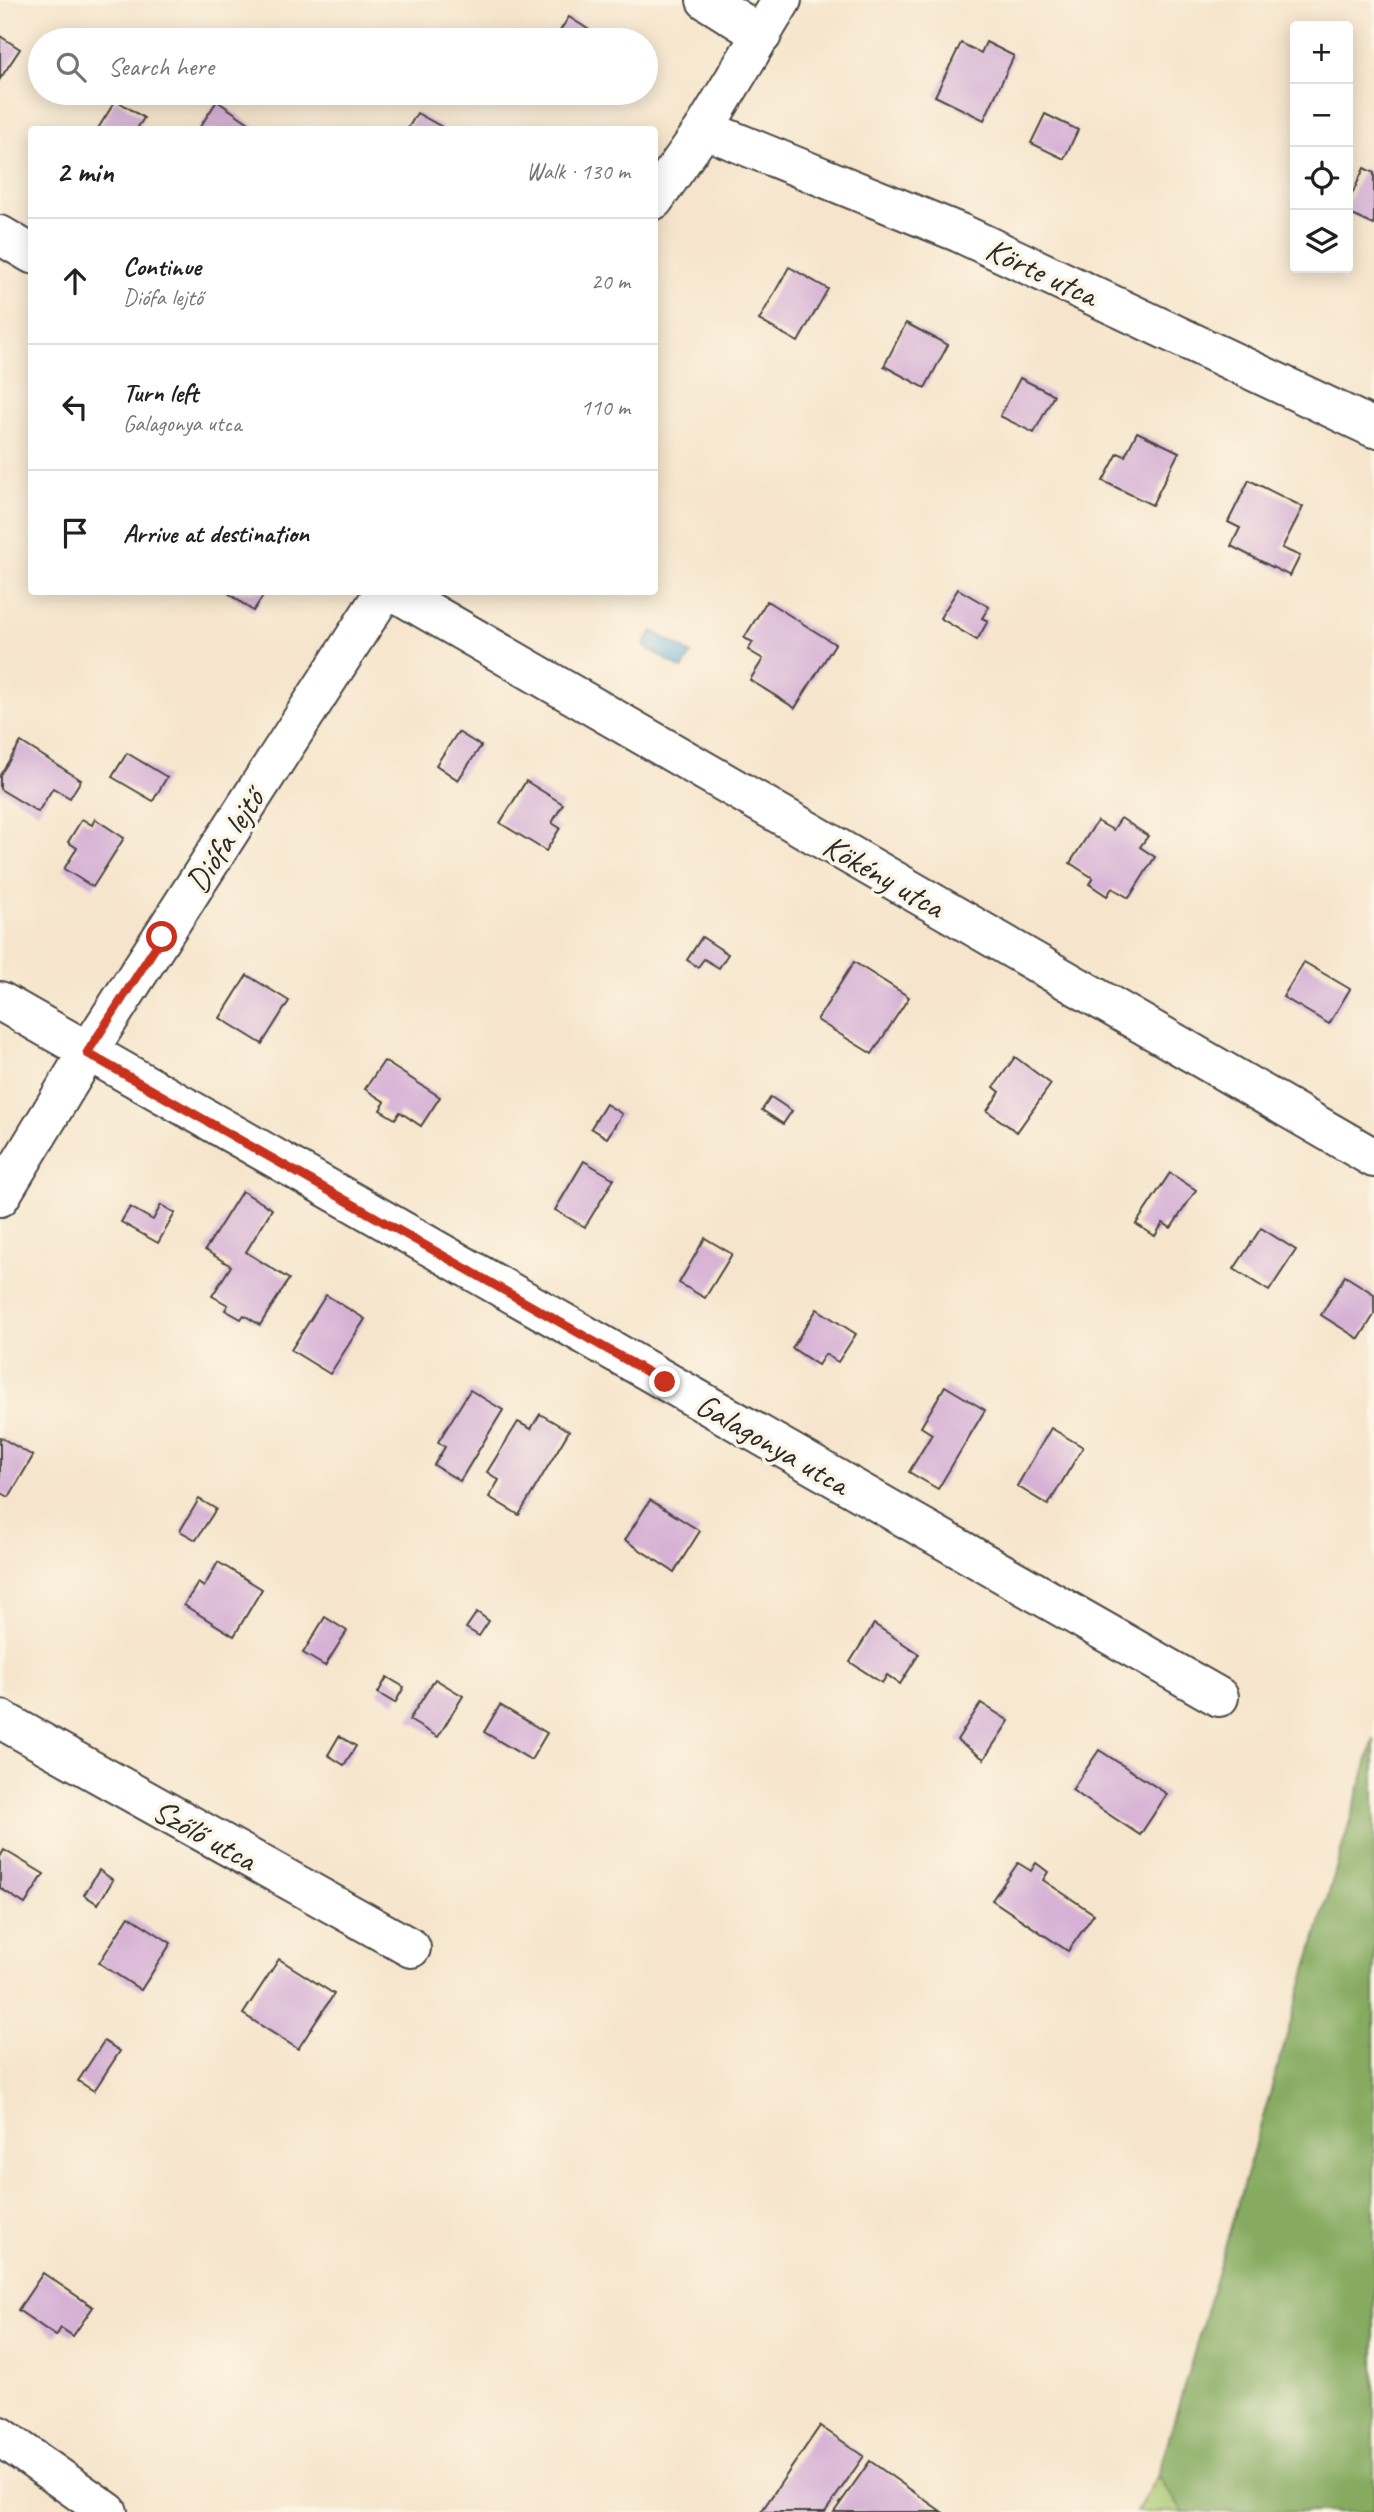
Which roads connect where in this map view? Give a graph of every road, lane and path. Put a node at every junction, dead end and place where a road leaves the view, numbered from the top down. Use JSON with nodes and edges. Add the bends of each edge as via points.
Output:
{"nodes":[{"id":1,"x":706,"y":0,"type":"edge"},
{"id":2,"x":782,"y":0,"type":"edge"},
{"id":3,"x":762,"y":35,"type":"junction"},
{"id":4,"x":704,"y":129,"type":"junction"},
{"id":5,"x":658,"y":194,"type":"edge"},
{"id":6,"x":0,"y":235,"type":"edge"},
{"id":7,"x":28,"y":252,"type":"edge"},
{"id":8,"x":1374,"y":428,"type":"edge"},
{"id":9,"x":382,"y":595,"type":"edge"},
{"id":10,"x":400,"y":595,"type":"edge"},
{"id":11,"x":0,"y":1001,"type":"edge"},
{"id":12,"x":87,"y":1053,"type":"junction"},
{"id":13,"x":1374,"y":1158,"type":"edge"},
{"id":14,"x":0,"y":1197,"type":"edge"},
{"id":15,"x":1219,"y":1697,"type":"dead end"},
{"id":16,"x":0,"y":1719,"type":"edge"},
{"id":17,"x":411,"y":1948,"type":"dead end"},
{"id":18,"x":0,"y":2436,"type":"edge"},
{"id":19,"x":108,"y":2512,"type":"edge"}],
"edges":[{"from":1,"to":3,"type":"street"},
{"from":2,"to":3,"type":"street"},
{"from":3,"to":4,"type":"street"},
{"from":4,"to":5,"type":"street"},
{"from":4,"to":8,"type":"street","name":"Körte utca","via":[[960,233]]},
{"from":6,"to":7,"type":"street"},
{"from":9,"to":12,"type":"street","name":"Diófa lejtő"},
{"from":10,"to":13,"type":"street","name":"Kökény utca"},
{"from":11,"to":12,"type":"street","name":"Galagonya utca"},
{"from":12,"to":14,"type":"street","name":"Diófa lejtő"},
{"from":12,"to":15,"type":"street","name":"Galagonya utca"},
{"from":16,"to":17,"type":"street","name":"Szőlő utca"},
{"from":18,"to":19,"type":"street"}]}
